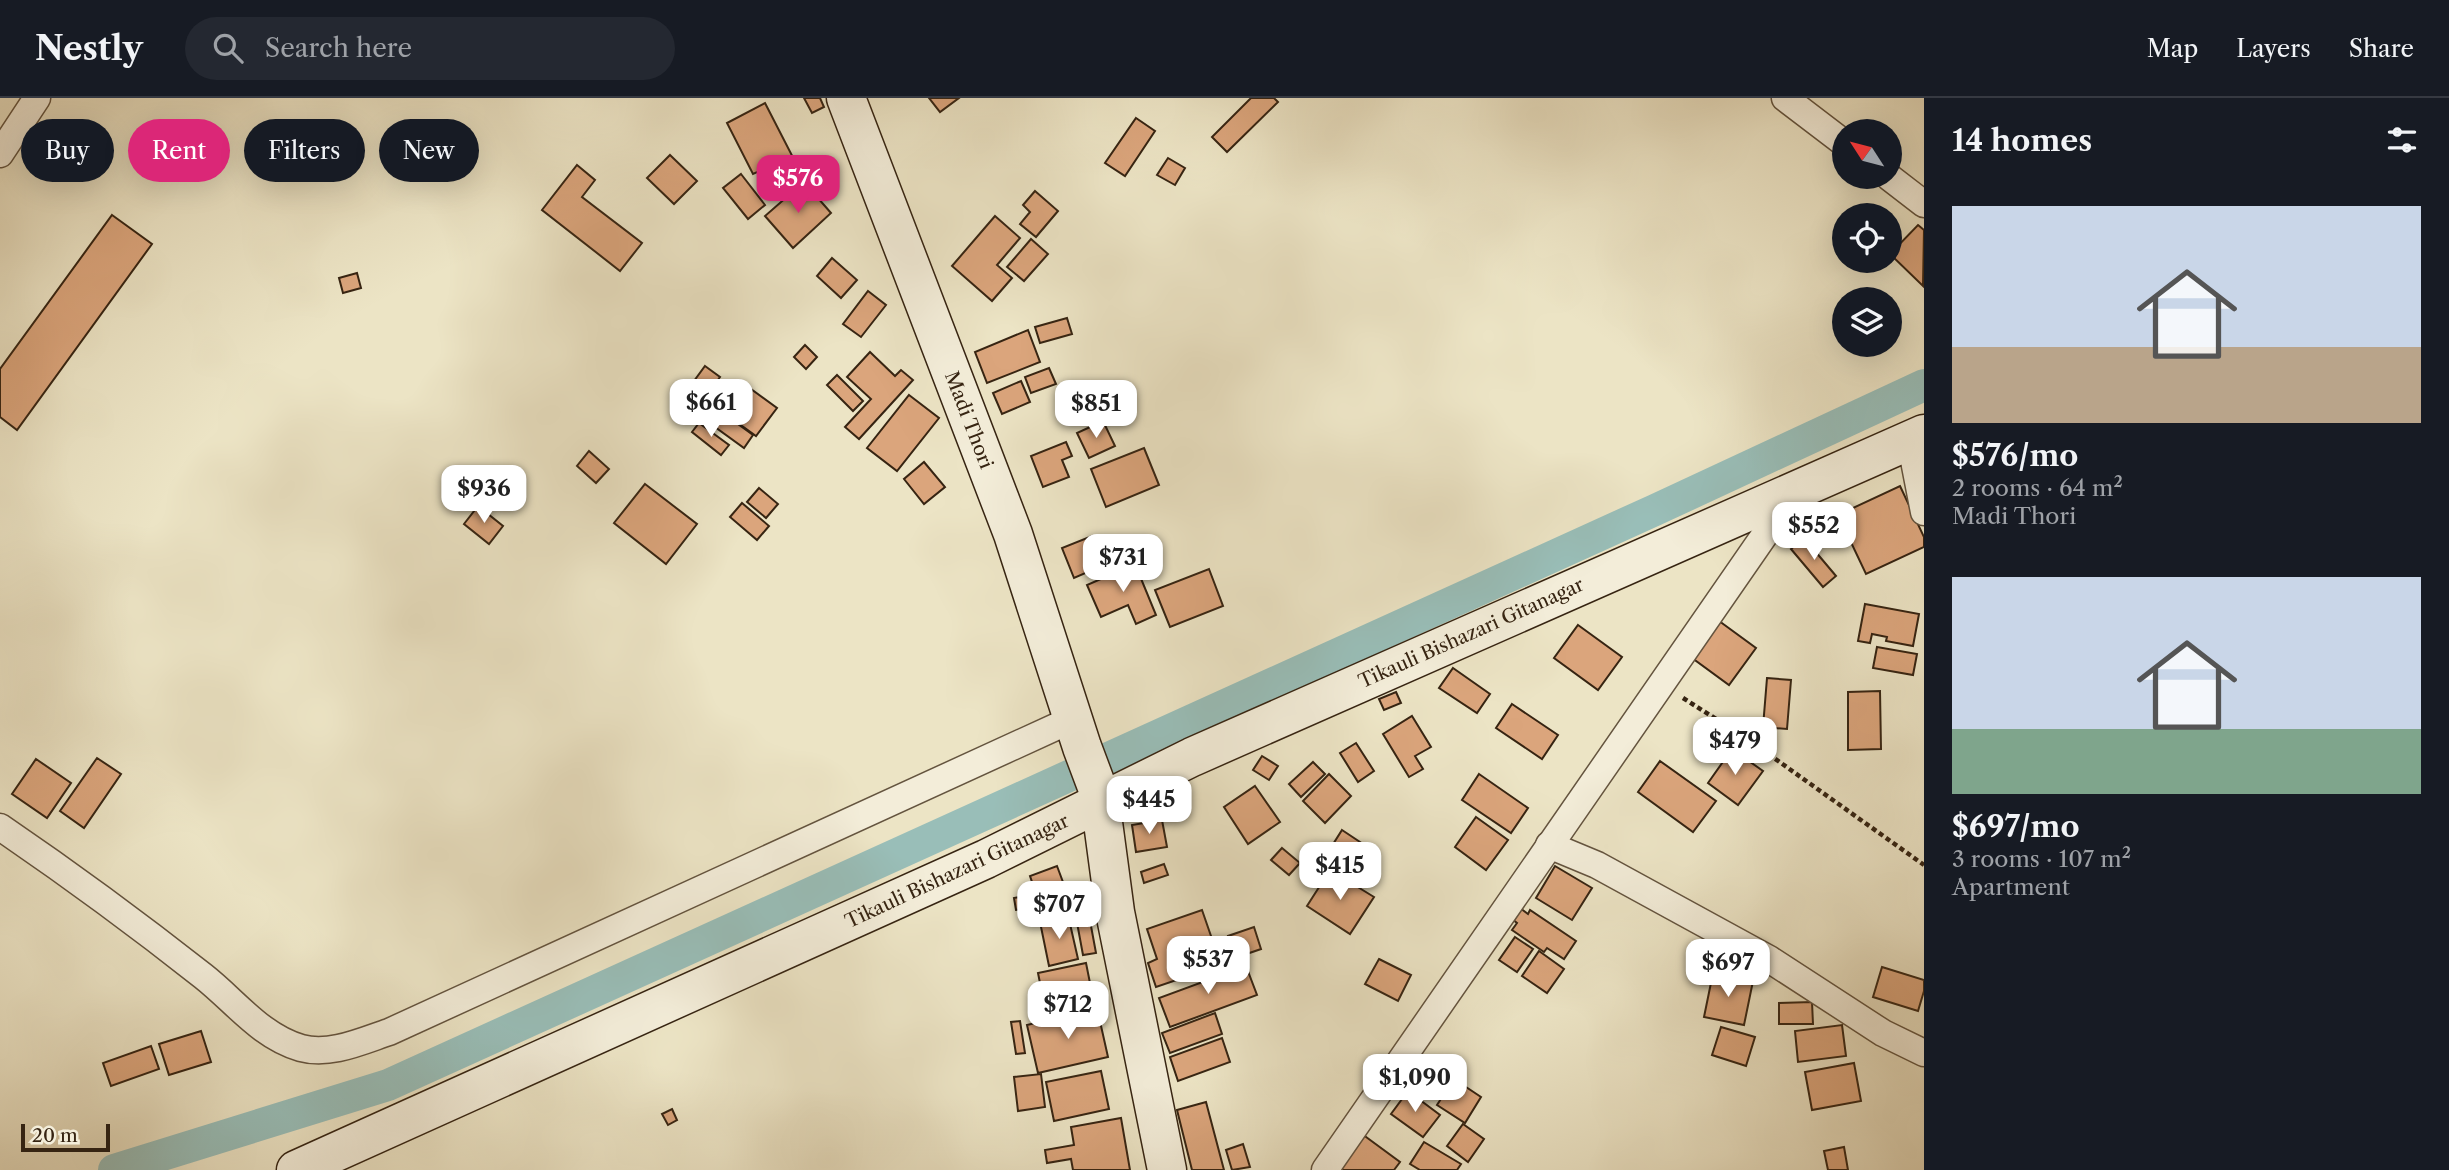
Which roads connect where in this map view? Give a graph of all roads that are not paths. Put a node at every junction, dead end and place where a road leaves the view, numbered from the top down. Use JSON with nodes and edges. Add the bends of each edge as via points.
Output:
{"nodes":[{"id":1,"x":37,"y":98,"type":"edge"},
{"id":2,"x":846,"y":98,"type":"edge"},
{"id":3,"x":1785,"y":98,"type":"edge"},
{"id":4,"x":1832,"y":134,"type":"edge"},
{"id":5,"x":0,"y":154,"type":"edge"},
{"id":6,"x":1902,"y":187,"type":"edge"},
{"id":7,"x":1924,"y":204,"type":"edge"},
{"id":8,"x":1917,"y":437,"type":"edge"},
{"id":9,"x":1796,"y":489,"type":"junction"},
{"id":10,"x":1924,"y":512,"type":"edge"},
{"id":11,"x":1077,"y":733,"type":"junction"},
{"id":12,"x":1102,"y":800,"type":"junction"},
{"id":13,"x":0,"y":827,"type":"edge"},
{"id":14,"x":1549,"y":845,"type":"junction"},
{"id":15,"x":1924,"y":1053,"type":"edge"},
{"id":16,"x":1330,"y":1168,"type":"edge"},
{"id":17,"x":296,"y":1170,"type":"edge"},
{"id":18,"x":1167,"y":1170,"type":"edge"}],
"edges":[{"from":1,"to":5,"type":"street"},
{"from":2,"to":11,"type":"street","name":"Madi Thori","via":[[1013,534]]},
{"from":3,"to":4,"type":"street"},
{"from":6,"to":7,"type":"street"},
{"from":8,"to":9,"type":"street","name":"Tikauli Bishazari Gitanagar"},
{"from":8,"to":10,"type":"street"},
{"from":9,"to":12,"type":"street","name":"Tikauli Bishazari Gitanagar"},
{"from":9,"to":14,"type":"street"},
{"from":11,"to":12,"type":"street","name":"Madi Thori"},
{"from":11,"to":13,"type":"street","via":[[389,1032],[334,1049],[302,1048],[263,1031],[205,978]]},
{"from":12,"to":17,"type":"street","name":"Tikauli Bishazari Gitanagar","via":[[986,859]]},
{"from":12,"to":18,"type":"street","name":"Madi Thori","via":[[1115,912]]},
{"from":14,"to":15,"type":"street","via":[[1597,865],[1756,952],[1883,1033]]},
{"from":14,"to":16,"type":"street"}]}
